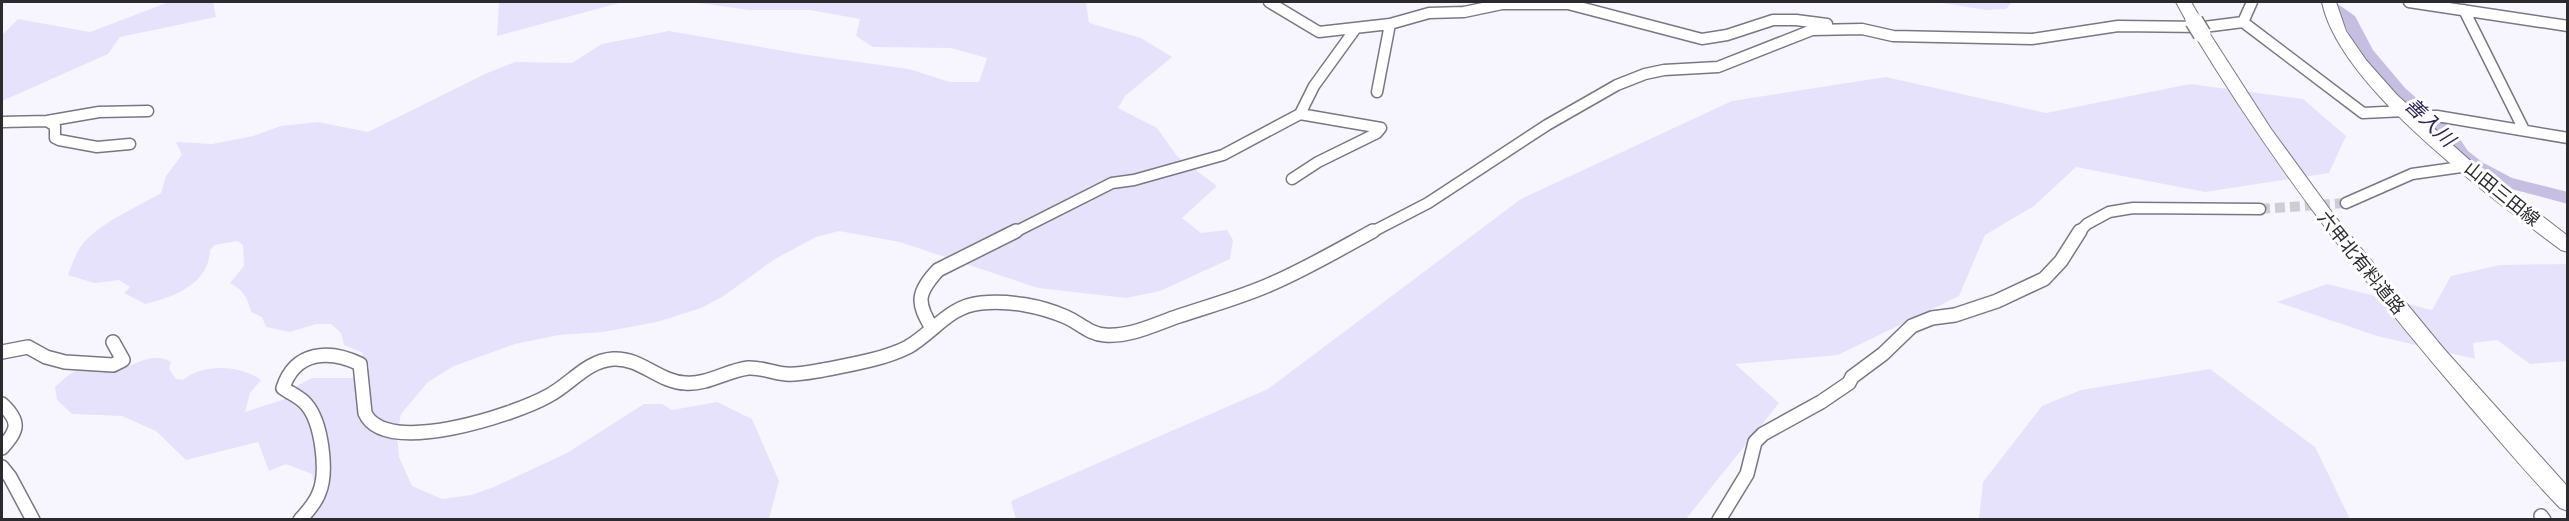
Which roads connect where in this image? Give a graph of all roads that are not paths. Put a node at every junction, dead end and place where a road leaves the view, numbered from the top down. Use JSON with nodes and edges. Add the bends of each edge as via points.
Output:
{"nodes":[{"id":1,"x":1269,"y":2,"type":"edge"},
{"id":2,"x":2184,"y":2,"type":"edge"},
{"id":3,"x":2252,"y":2,"type":"edge"},
{"id":4,"x":2409,"y":2,"type":"edge"},
{"id":5,"x":1421,"y":3,"type":"edge"},
{"id":6,"x":2329,"y":5,"type":"edge"},
{"id":7,"x":2464,"y":10,"type":"junction"},
{"id":8,"x":1429,"y":13,"type":"junction"},
{"id":9,"x":2243,"y":22,"type":"junction"},
{"id":10,"x":1390,"y":24,"type":"junction"},
{"id":11,"x":2568,"y":26,"type":"edge"},
{"id":12,"x":1356,"y":28,"type":"junction"},
{"id":13,"x":1841,"y":28,"type":"junction"},
{"id":14,"x":1377,"y":93,"type":"dead end"},
{"id":15,"x":148,"y":111,"type":"dead end"},
{"id":16,"x":1300,"y":114,"type":"junction"},
{"id":17,"x":2408,"y":114,"type":"junction"},
{"id":18,"x":47,"y":121,"type":"junction"},
{"id":19,"x":2,"y":122,"type":"edge"},
{"id":20,"x":2524,"y":130,"type":"junction"},
{"id":21,"x":2568,"y":138,"type":"edge"},
{"id":22,"x":130,"y":144,"type":"dead end"},
{"id":23,"x":2468,"y":166,"type":"junction"},
{"id":24,"x":1292,"y":179,"type":"dead end"},
{"id":25,"x":2346,"y":203,"type":"tunnel mouth"},
{"id":26,"x":2260,"y":209,"type":"tunnel mouth"},
{"id":27,"x":2568,"y":246,"type":"edge"},
{"id":28,"x":932,"y":328,"type":"junction"},
{"id":29,"x":113,"y":342,"type":"dead end"},
{"id":30,"x":2,"y":352,"type":"edge"},
{"id":31,"x":2,"y":404,"type":"edge"},
{"id":32,"x":2,"y":448,"type":"edge"},
{"id":33,"x":2,"y":467,"type":"edge"},
{"id":34,"x":2568,"y":502,"type":"edge"},
{"id":35,"x":33,"y":519,"type":"edge"},
{"id":36,"x":300,"y":519,"type":"edge"},
{"id":37,"x":1719,"y":519,"type":"edge"}],
"edges":[{"from":1,"to":12,"type":"street","via":[[1319,32]]},
{"from":2,"to":34,"type":"main road","name":"六甲北有料道路","via":[[2237,94],[2322,214],[2439,358]]},
{"from":3,"to":9,"type":"street"},
{"from":4,"to":7,"type":"street"},
{"from":5,"to":8,"type":"street"},
{"from":6,"to":17,"type":"main road","name":"山田三田線","via":[[2342,39],[2357,62]]},
{"from":7,"to":11,"type":"street"},
{"from":7,"to":20,"type":"street"},
{"from":8,"to":10,"type":"street"},
{"from":8,"to":13,"type":"street","via":[[1464,12],[1502,4],[1568,4],[1702,39],[1724,37],[1768,21],[1787,19]]},
{"from":9,"to":13,"type":"street","via":[[2204,27],[2118,26],[2032,39],[1911,37]]},
{"from":9,"to":17,"type":"street","via":[[2363,113]]},
{"from":10,"to":12,"type":"street"},
{"from":10,"to":14,"type":"street"},
{"from":12,"to":16,"type":"street","via":[[1314,86]]},
{"from":13,"to":28,"type":"street","via":[[1812,30],[1718,67],[1664,70],[1617,85],[1547,124],[1428,203],[1271,284],[1125,335],[1090,332],[1067,317],[1001,302],[963,306]]},
{"from":15,"to":18,"type":"street","via":[[99,112]]},
{"from":16,"to":24,"type":"street","via":[[1381,128]]},
{"from":16,"to":28,"type":"street","via":[[1223,155],[1112,183],[938,270],[919,297],[920,310]]},
{"from":17,"to":20,"type":"street"},
{"from":17,"to":23,"type":"main road","name":"山田三田線"},
{"from":18,"to":19,"type":"street"},
{"from":18,"to":22,"type":"street","via":[[55,126],[59,140],[97,147]]},
{"from":20,"to":21,"type":"street"},
{"from":23,"to":25,"type":"street","via":[[2412,174]]},
{"from":23,"to":27,"type":"main road","name":"山田三田線"},
{"from":26,"to":37,"type":"street","via":[[2133,208],[2109,212],[2087,224],[2044,279],[1997,301],[1912,326],[1849,383],[1763,434],[1755,442],[1747,474]]},
{"from":28,"to":36,"type":"street","via":[[908,346],[882,356],[790,374],[753,368],[682,384],[667,381],[638,363],[616,358],[603,360],[586,368],[555,393],[528,405],[447,429],[409,433],[385,430],[366,417],[360,364],[344,356],[319,355],[294,367],[285,376],[283,388],[307,404],[320,442],[320,493]]},
{"from":29,"to":30,"type":"street","via":[[123,360],[113,365],[64,362],[28,348]]},
{"from":31,"to":32,"type":"street","via":[[16,423],[13,435]]},
{"from":33,"to":35,"type":"street"}]}
